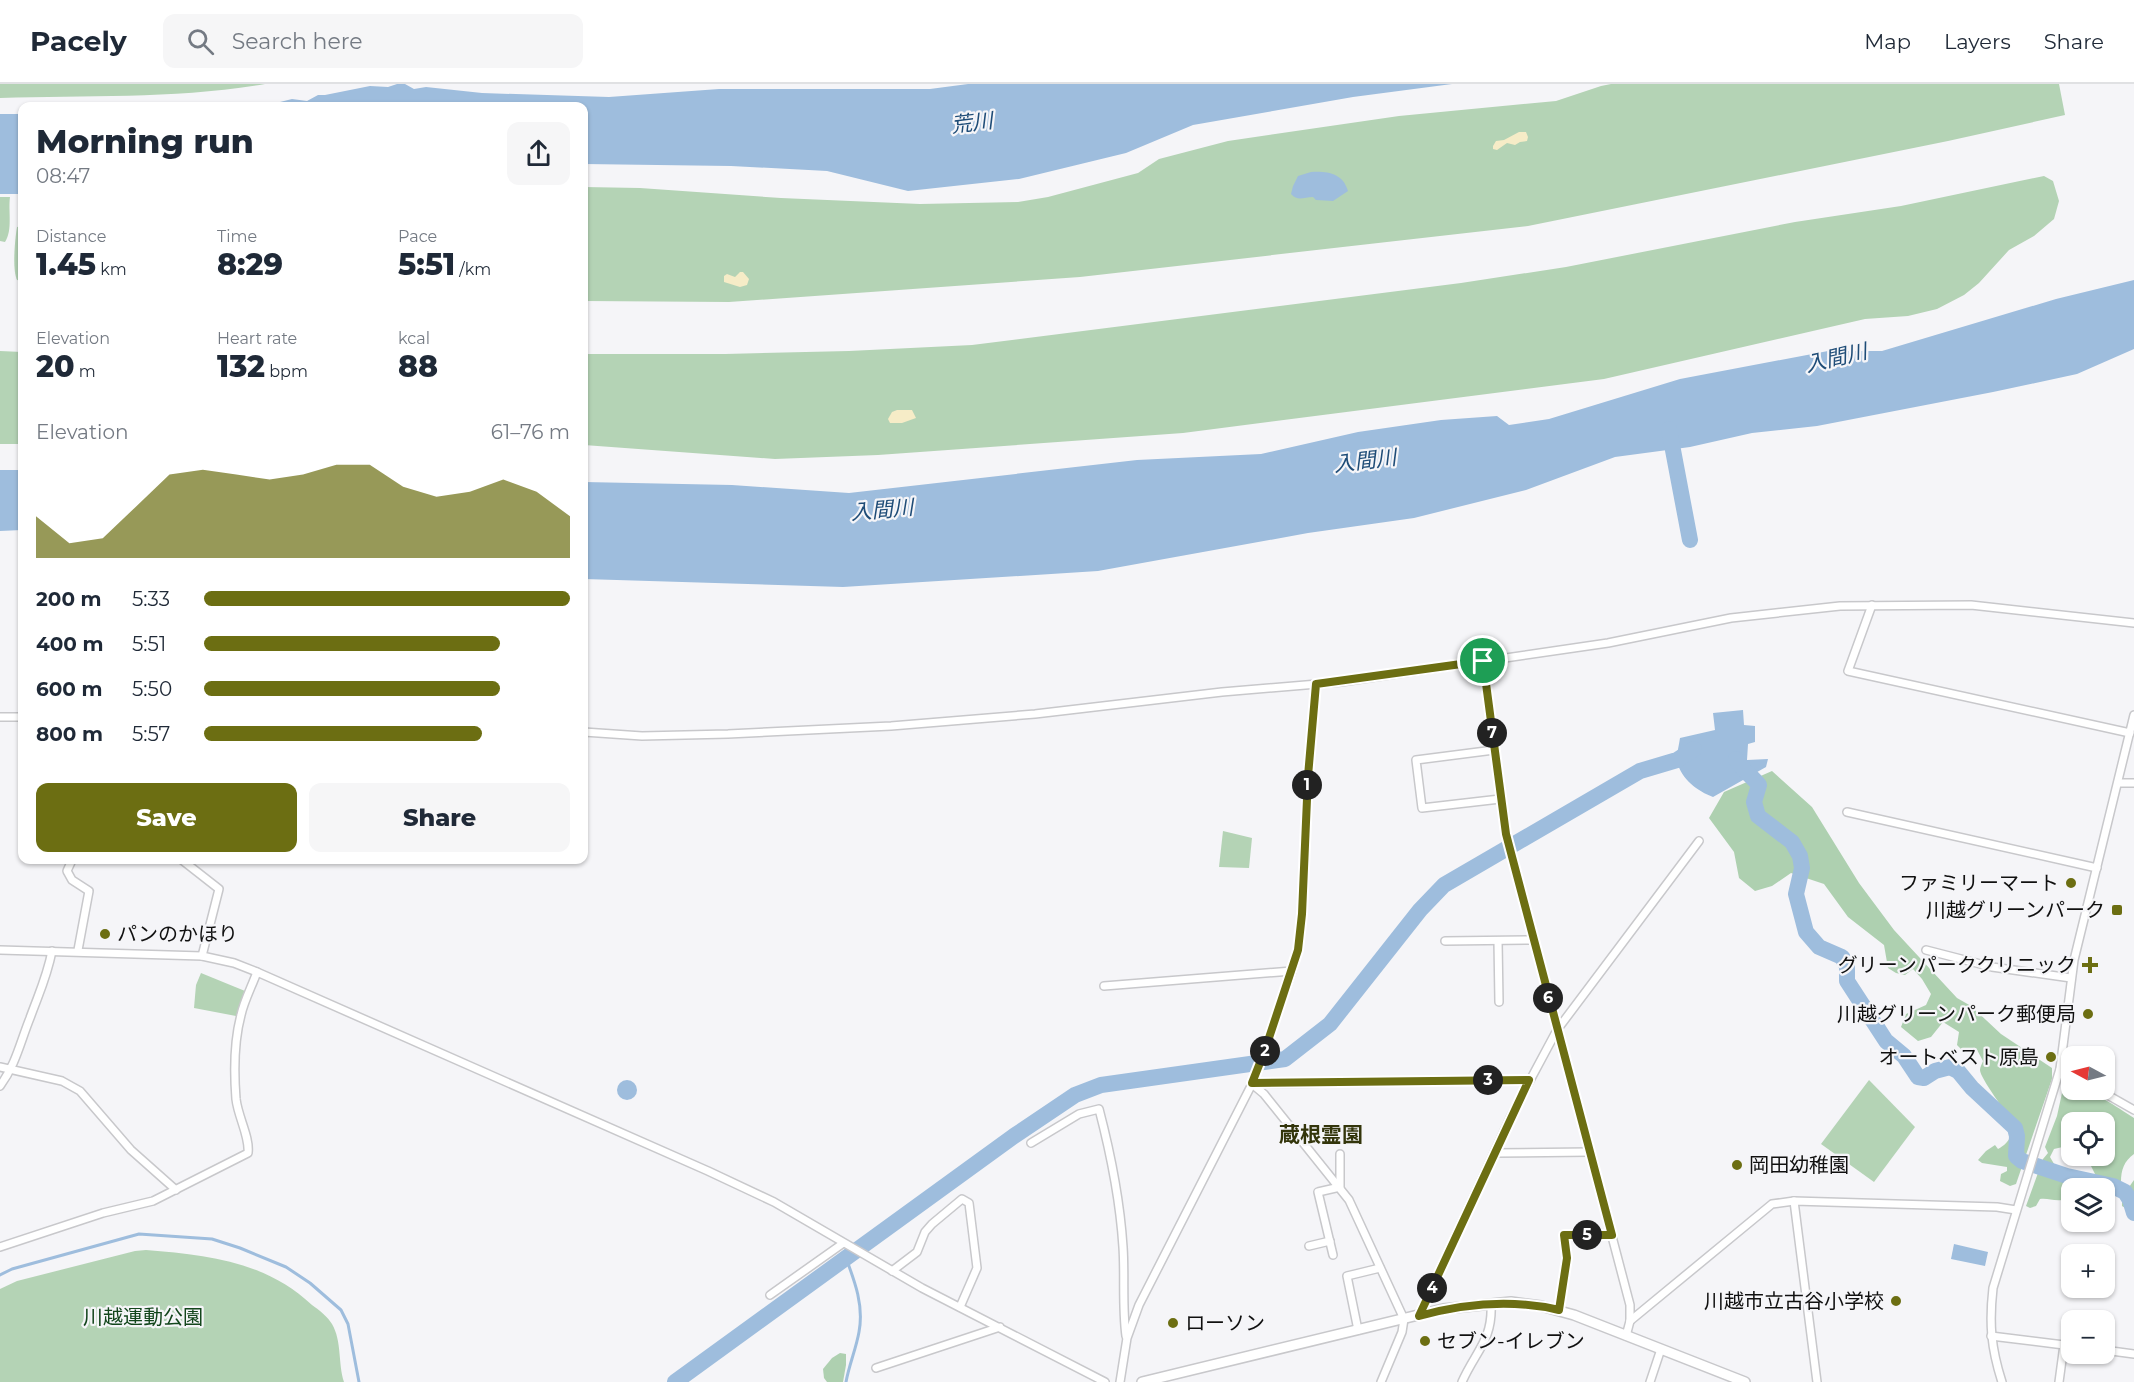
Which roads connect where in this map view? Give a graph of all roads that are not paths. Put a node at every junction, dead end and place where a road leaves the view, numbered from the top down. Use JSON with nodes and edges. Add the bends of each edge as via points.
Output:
{"nodes":[{"id":1,"x":1872,"y":605,"type":"junction"},
{"id":2,"x":2134,"y":623,"type":"edge"},
{"id":3,"x":1483,"y":661,"type":"junction"},
{"id":4,"x":1316,"y":684,"type":"junction"},
{"id":5,"x":2134,"y":715,"type":"edge"},
{"id":6,"x":0,"y":717,"type":"edge"},
{"id":7,"x":18,"y":717,"type":"edge"},
{"id":8,"x":588,"y":732,"type":"edge"},
{"id":9,"x":2130,"y":733,"type":"junction"},
{"id":10,"x":1494,"y":750,"type":"junction"},
{"id":11,"x":2118,"y":783,"type":"junction"},
{"id":12,"x":2134,"y":783,"type":"edge"},
{"id":13,"x":1500,"y":799,"type":"junction"},
{"id":14,"x":1847,"y":812,"type":"dead end"},
{"id":15,"x":1699,"y":842,"type":"dead end"},
{"id":16,"x":71,"y":864,"type":"edge"},
{"id":17,"x":187,"y":864,"type":"edge"},
{"id":18,"x":2097,"y":868,"type":"junction"},
{"id":19,"x":1533,"y":940,"type":"junction"},
{"id":20,"x":1445,"y":941,"type":"dead end"},
{"id":21,"x":1498,"y":941,"type":"junction"},
{"id":22,"x":0,"y":950,"type":"edge"},
{"id":23,"x":78,"y":950,"type":"junction"},
{"id":24,"x":1926,"y":950,"type":"dead end"},
{"id":25,"x":52,"y":951,"type":"junction"},
{"id":26,"x":202,"y":956,"type":"junction"},
{"id":27,"x":1292,"y":971,"type":"junction"},
{"id":28,"x":257,"y":972,"type":"junction"},
{"id":29,"x":2071,"y":978,"type":"junction"},
{"id":30,"x":1104,"y":986,"type":"dead end"},
{"id":31,"x":1499,"y":1002,"type":"dead end"},
{"id":32,"x":1557,"y":1030,"type":"junction"},
{"id":33,"x":0,"y":1067,"type":"edge"},
{"id":34,"x":2060,"y":1069,"type":"joint"},
{"id":35,"x":12,"y":1070,"type":"junction"},
{"id":36,"x":1529,"y":1080,"type":"junction"},
{"id":37,"x":1252,"y":1083,"type":"junction"},
{"id":38,"x":0,"y":1086,"type":"edge"},
{"id":39,"x":2115,"y":1099,"type":"edge"},
{"id":40,"x":2134,"y":1110,"type":"edge"},
{"id":41,"x":1031,"y":1143,"type":"dead end"},
{"id":42,"x":1590,"y":1152,"type":"junction"},
{"id":43,"x":1495,"y":1153,"type":"junction"},
{"id":44,"x":1340,"y":1154,"type":"dead end"},
{"id":45,"x":1340,"y":1187,"type":"junction"},
{"id":46,"x":176,"y":1190,"type":"junction"},
{"id":47,"x":1794,"y":1201,"type":"junction"},
{"id":48,"x":2016,"y":1210,"type":"junction"},
{"id":49,"x":1612,"y":1235,"type":"junction"},
{"id":50,"x":1330,"y":1240,"type":"junction"},
{"id":51,"x":844,"y":1244,"type":"junction"},
{"id":52,"x":1309,"y":1246,"type":"dead end"},
{"id":53,"x":0,"y":1247,"type":"edge"},
{"id":54,"x":1333,"y":1255,"type":"dead end"},
{"id":55,"x":1380,"y":1268,"type":"junction"},
{"id":56,"x":891,"y":1271,"type":"junction"},
{"id":57,"x":770,"y":1295,"type":"dead end"},
{"id":58,"x":1491,"y":1304,"type":"junction"},
{"id":59,"x":960,"y":1307,"type":"junction"},
{"id":60,"x":1559,"y":1310,"type":"junction"},
{"id":61,"x":1419,"y":1316,"type":"junction"},
{"id":62,"x":1404,"y":1319,"type":"junction"},
{"id":63,"x":1630,"y":1321,"type":"junction"},
{"id":64,"x":1000,"y":1327,"type":"junction"},
{"id":65,"x":1358,"y":1330,"type":"junction"},
{"id":66,"x":1626,"y":1335,"type":"junction"},
{"id":67,"x":1991,"y":1336,"type":"junction"},
{"id":68,"x":1127,"y":1338,"type":"junction"},
{"id":69,"x":2061,"y":1345,"type":"edge"},
{"id":70,"x":1661,"y":1350,"type":"junction"},
{"id":71,"x":2115,"y":1351,"type":"edge"},
{"id":72,"x":2134,"y":1354,"type":"edge"},
{"id":73,"x":2064,"y":1364,"type":"edge"},
{"id":74,"x":876,"y":1368,"type":"dead end"},
{"id":75,"x":1105,"y":1382,"type":"edge"},
{"id":76,"x":1120,"y":1382,"type":"edge"},
{"id":77,"x":1142,"y":1382,"type":"edge"},
{"id":78,"x":1381,"y":1382,"type":"edge"},
{"id":79,"x":1462,"y":1382,"type":"edge"},
{"id":80,"x":1650,"y":1382,"type":"edge"},
{"id":81,"x":1745,"y":1382,"type":"edge"},
{"id":82,"x":1817,"y":1382,"type":"edge"},
{"id":83,"x":2002,"y":1382,"type":"edge"},
{"id":84,"x":2059,"y":1382,"type":"edge"}],
"edges":[{"from":1,"to":2,"type":"street","via":[[1971,605]]},
{"from":1,"to":3,"type":"street","via":[[1731,618],[1608,643]]},
{"from":1,"to":9,"type":"street","via":[[1848,671]]},
{"from":3,"to":4,"type":"street"},
{"from":3,"to":10,"type":"street"},
{"from":4,"to":8,"type":"street","via":[[891,726],[642,736]]},
{"from":4,"to":27,"type":"street","via":[[1302,914]]},
{"from":5,"to":9,"type":"street"},
{"from":6,"to":7,"type":"street"},
{"from":9,"to":11,"type":"street"},
{"from":10,"to":13,"type":"street"},
{"from":10,"to":13,"type":"street","via":[[1416,760],[1422,808]]},
{"from":11,"to":12,"type":"street"},
{"from":11,"to":18,"type":"street"},
{"from":13,"to":19,"type":"street"},
{"from":14,"to":18,"type":"street"},
{"from":15,"to":32,"type":"street"},
{"from":16,"to":23,"type":"street","via":[[68,871],[72,879],[89,891]]},
{"from":17,"to":26,"type":"street","via":[[219,889]]},
{"from":18,"to":29,"type":"street"},
{"from":19,"to":21,"type":"street"},
{"from":19,"to":32,"type":"street"},
{"from":20,"to":21,"type":"street"},
{"from":21,"to":31,"type":"street"},
{"from":22,"to":25,"type":"street"},
{"from":23,"to":25,"type":"street"},
{"from":23,"to":26,"type":"street"},
{"from":24,"to":29,"type":"street","via":[[1992,967]]},
{"from":25,"to":35,"type":"street","via":[[47,977]]},
{"from":26,"to":28,"type":"street"},
{"from":27,"to":30,"type":"street"},
{"from":27,"to":37,"type":"street"},
{"from":28,"to":46,"type":"street","via":[[241,1015],[236,1050],[236,1101],[248,1153]]},
{"from":28,"to":51,"type":"street","via":[[708,1171],[774,1203]]},
{"from":29,"to":34,"type":"street"},
{"from":32,"to":36,"type":"street"},
{"from":32,"to":42,"type":"street"},
{"from":33,"to":35,"type":"street"},
{"from":34,"to":48,"type":"street"},
{"from":35,"to":38,"type":"street"},
{"from":35,"to":46,"type":"street","via":[[62,1081],[80,1091],[131,1150]]},
{"from":36,"to":37,"type":"street"},
{"from":36,"to":43,"type":"street"},
{"from":37,"to":45,"type":"street"},
{"from":37,"to":68,"type":"street","via":[[1139,1305]]},
{"from":39,"to":40,"type":"street"},
{"from":41,"to":68,"type":"street","via":[[1064,1121],[1099,1109],[1118,1197]]},
{"from":42,"to":43,"type":"street"},
{"from":42,"to":49,"type":"street"},
{"from":43,"to":61,"type":"street"},
{"from":44,"to":45,"type":"street"},
{"from":45,"to":50,"type":"street","via":[[1318,1192]]},
{"from":45,"to":55,"type":"street"},
{"from":46,"to":53,"type":"street","via":[[153,1201]]},
{"from":47,"to":48,"type":"street"},
{"from":47,"to":63,"type":"street","via":[[1772,1204]]},
{"from":47,"to":82,"type":"street"},
{"from":48,"to":67,"type":"street","via":[[1993,1288]]},
{"from":49,"to":60,"type":"street","via":[[1564,1235],[1567,1258]]},
{"from":49,"to":63,"type":"street","via":[[1630,1305]]},
{"from":50,"to":52,"type":"street"},
{"from":50,"to":54,"type":"street"},
{"from":51,"to":56,"type":"street"},
{"from":51,"to":57,"type":"street"},
{"from":55,"to":62,"type":"street"},
{"from":55,"to":65,"type":"street","via":[[1347,1276]]},
{"from":56,"to":59,"type":"street"},
{"from":56,"to":59,"type":"street","via":[[917,1252],[932,1224],[962,1199],[967,1200],[977,1268]]},
{"from":58,"to":60,"type":"street"},
{"from":58,"to":61,"type":"street"},
{"from":58,"to":79,"type":"street","via":[[1488,1333]]},
{"from":59,"to":64,"type":"street"},
{"from":60,"to":66,"type":"street"},
{"from":61,"to":62,"type":"street"},
{"from":62,"to":65,"type":"street"},
{"from":62,"to":78,"type":"street"},
{"from":63,"to":66,"type":"street"},
{"from":64,"to":74,"type":"street"},
{"from":64,"to":75,"type":"street"},
{"from":65,"to":77,"type":"street"},
{"from":66,"to":70,"type":"street"},
{"from":67,"to":69,"type":"street"},
{"from":67,"to":83,"type":"street"},
{"from":68,"to":76,"type":"street"},
{"from":70,"to":80,"type":"street"},
{"from":70,"to":81,"type":"street"},
{"from":71,"to":72,"type":"street"},
{"from":73,"to":84,"type":"street"}]}
